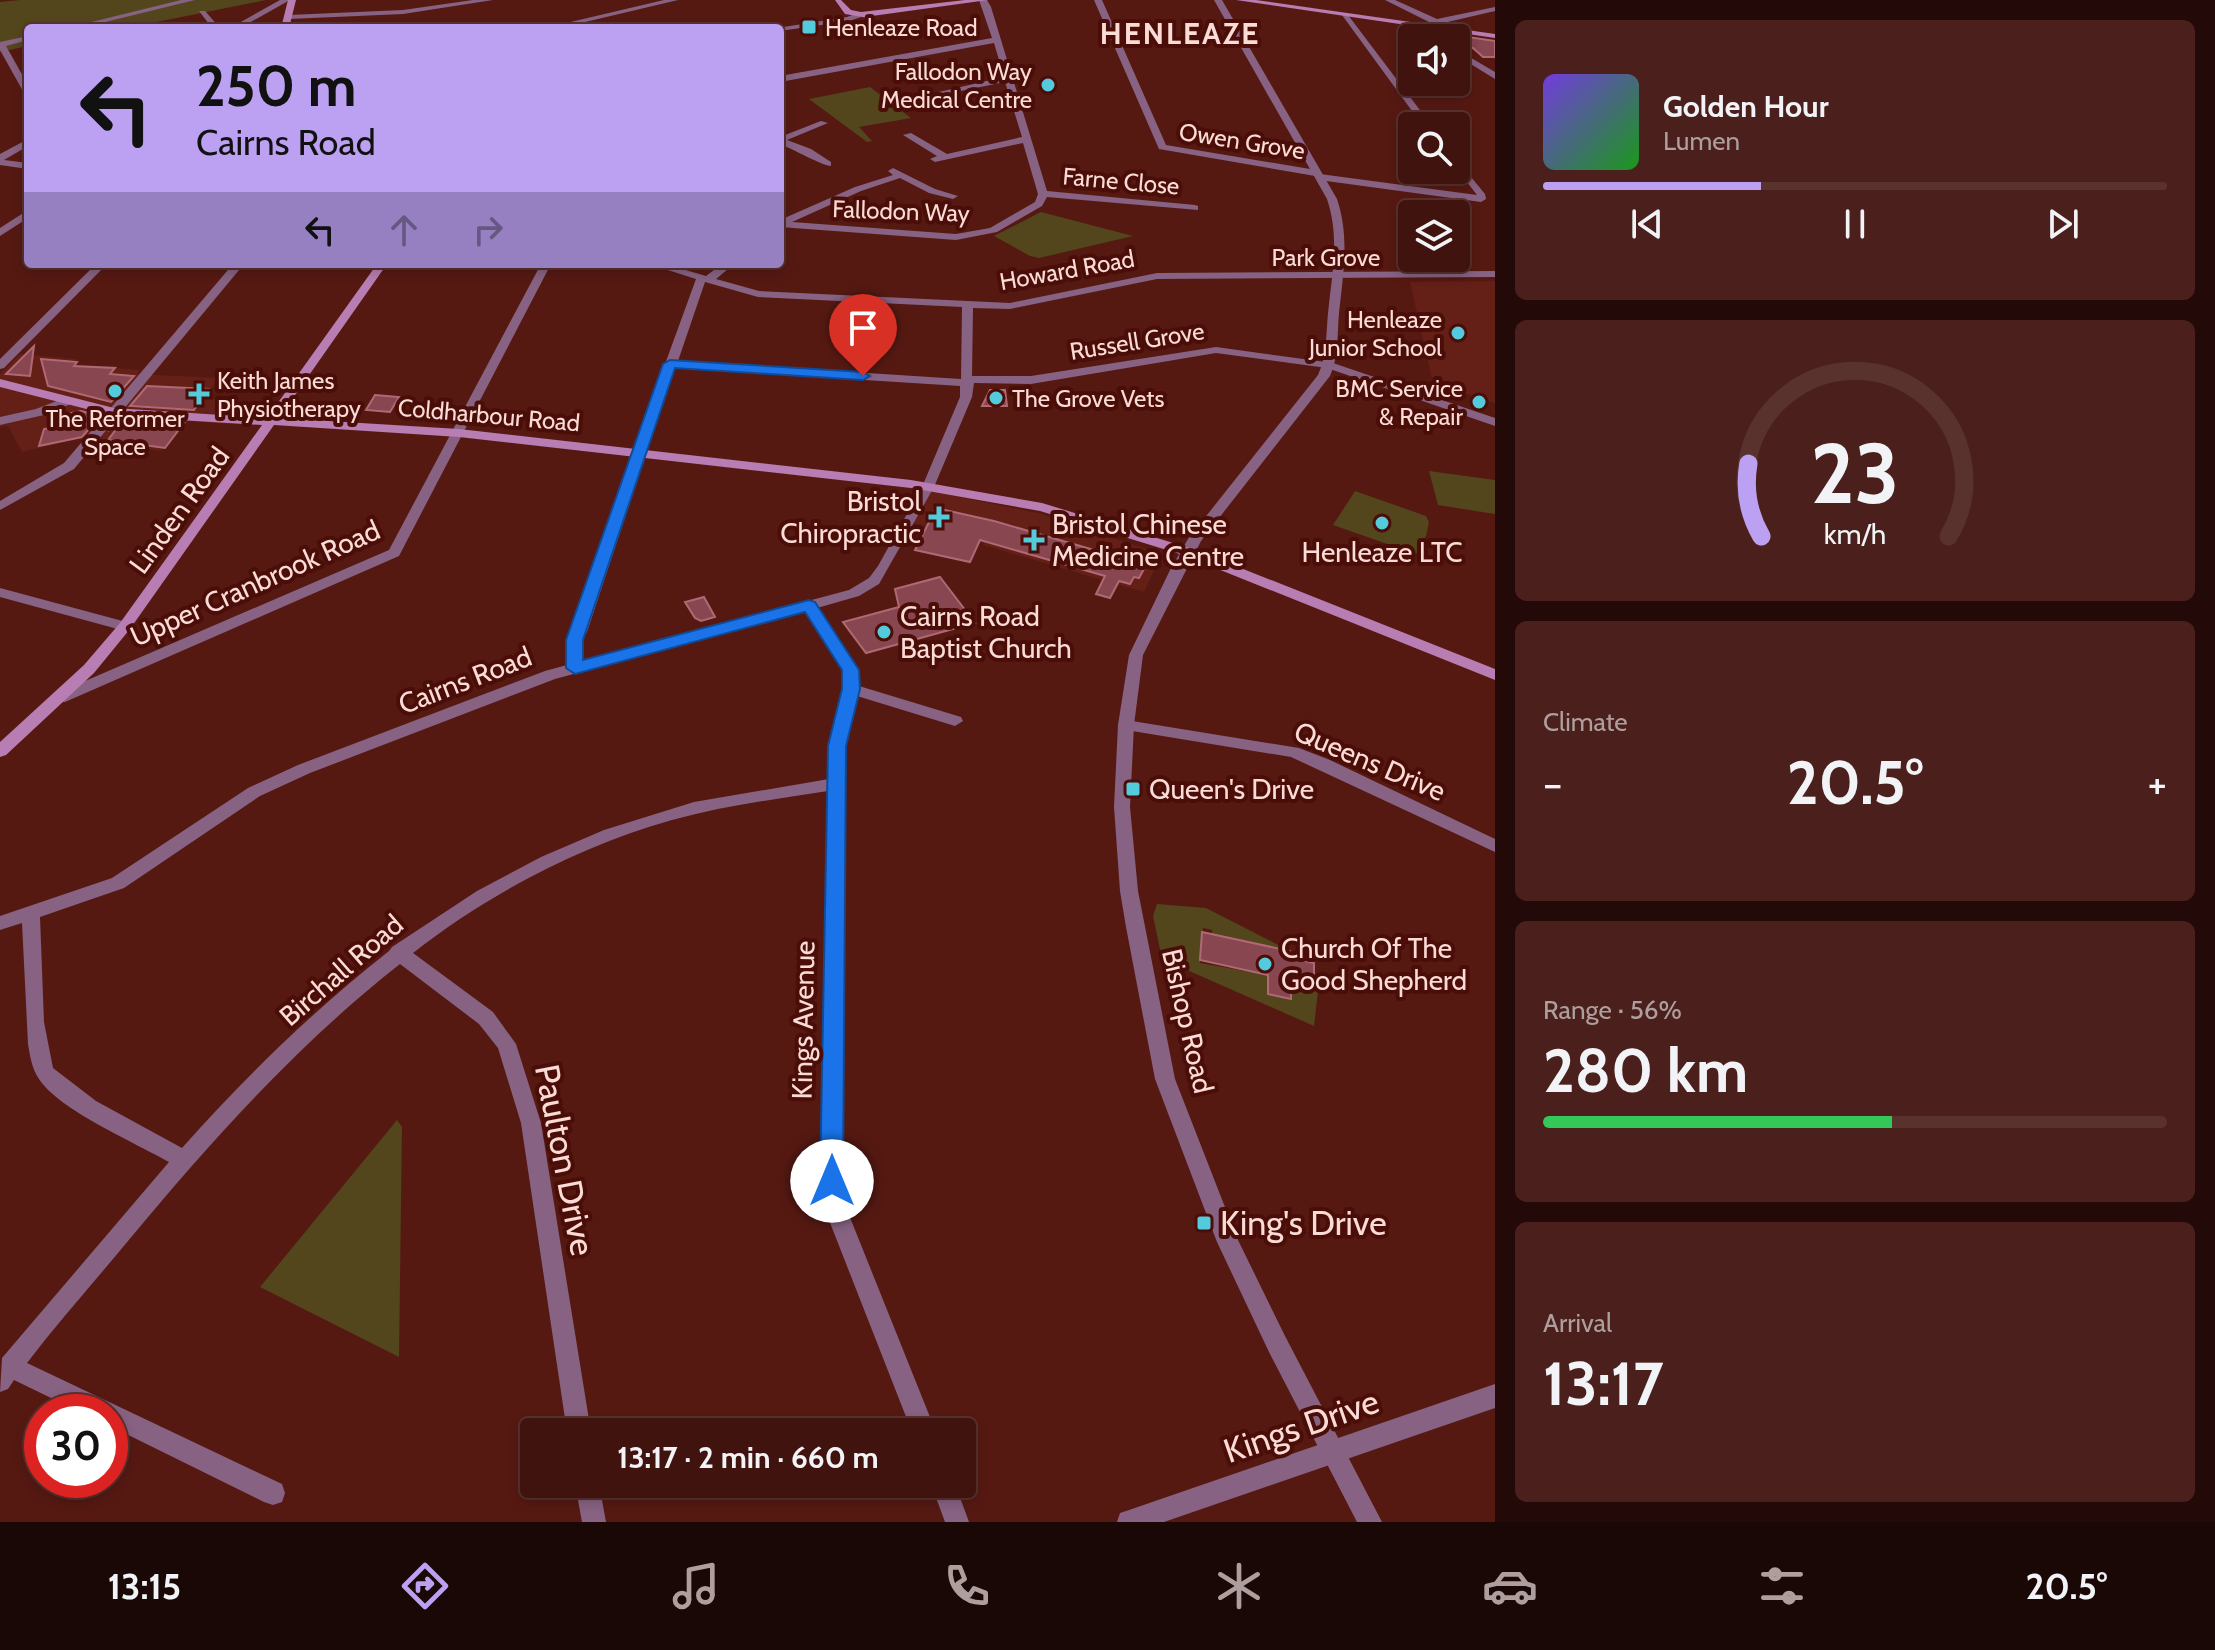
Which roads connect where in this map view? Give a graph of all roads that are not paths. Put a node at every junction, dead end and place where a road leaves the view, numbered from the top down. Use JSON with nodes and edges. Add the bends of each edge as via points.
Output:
{"nodes":[{"id":1,"x":191,"y":0,"type":"edge"},
{"id":2,"x":289,"y":0,"type":"edge"},
{"id":3,"x":489,"y":0,"type":"edge"},
{"id":4,"x":674,"y":0,"type":"edge"},
{"id":5,"x":983,"y":0,"type":"edge"},
{"id":6,"x":1098,"y":0,"type":"edge"},
{"id":7,"x":1218,"y":0,"type":"edge"},
{"id":8,"x":1240,"y":0,"type":"edge"},
{"id":9,"x":1248,"y":0,"type":"edge"},
{"id":10,"x":1389,"y":0,"type":"edge"},
{"id":11,"x":836,"y":1,"type":"edge"},
{"id":12,"x":949,"y":1,"type":"edge"},
{"id":13,"x":1495,"y":9,"type":"edge"},
{"id":14,"x":202,"y":13,"type":"dead end"},
{"id":15,"x":858,"y":15,"type":"junction"},
{"id":16,"x":289,"y":17,"type":"junction"},
{"id":17,"x":1345,"y":17,"type":"junction"},
{"id":18,"x":88,"y":24,"type":"edge"},
{"id":19,"x":212,"y":24,"type":"edge"},
{"id":20,"x":242,"y":24,"type":"edge"},
{"id":21,"x":286,"y":24,"type":"edge"},
{"id":22,"x":567,"y":24,"type":"edge"},
{"id":23,"x":1401,"y":24,"type":"edge"},
{"id":24,"x":1432,"y":24,"type":"edge"},
{"id":25,"x":1438,"y":24,"type":"edge"},
{"id":26,"x":784,"y":28,"type":"edge"},
{"id":27,"x":1470,"y":31,"type":"edge"},
{"id":28,"x":1495,"y":36,"type":"edge"},
{"id":29,"x":24,"y":39,"type":"edge"},
{"id":30,"x":997,"y":40,"type":"junction"},
{"id":31,"x":0,"y":44,"type":"edge"},
{"id":32,"x":1470,"y":60,"type":"edge"},
{"id":33,"x":1495,"y":76,"type":"edge"},
{"id":34,"x":784,"y":78,"type":"edge"},
{"id":35,"x":1008,"y":79,"type":"junction"},
{"id":36,"x":24,"y":86,"type":"edge"},
{"id":37,"x":940,"y":98,"type":"dead end"},
{"id":38,"x":1417,"y":112,"type":"edge"},
{"id":39,"x":824,"y":123,"type":"dead end"},
{"id":40,"x":895,"y":133,"type":"dead end"},
{"id":41,"x":784,"y":139,"type":"edge"},
{"id":42,"x":1027,"y":139,"type":"junction"},
{"id":43,"x":784,"y":143,"type":"edge"},
{"id":44,"x":24,"y":145,"type":"edge"},
{"id":45,"x":0,"y":160,"type":"edge"},
{"id":46,"x":829,"y":160,"type":"dead end"},
{"id":47,"x":24,"y":165,"type":"edge"},
{"id":48,"x":1317,"y":175,"type":"junction"},
{"id":49,"x":1470,"y":180,"type":"edge"},
{"id":50,"x":1043,"y":194,"type":"junction"},
{"id":51,"x":953,"y":196,"type":"dead end"},
{"id":52,"x":1195,"y":208,"type":"dead end"},
{"id":53,"x":24,"y":216,"type":"edge"},
{"id":54,"x":784,"y":222,"type":"edge"},
{"id":55,"x":784,"y":224,"type":"edge"},
{"id":56,"x":0,"y":233,"type":"edge"},
{"id":57,"x":98,"y":268,"type":"edge"},
{"id":58,"x":236,"y":268,"type":"edge"},
{"id":59,"x":379,"y":268,"type":"edge"},
{"id":60,"x":544,"y":268,"type":"edge"},
{"id":61,"x":669,"y":268,"type":"edge"},
{"id":62,"x":722,"y":268,"type":"edge"},
{"id":63,"x":1495,"y":274,"type":"edge"},
{"id":64,"x":1157,"y":276,"type":"joint"},
{"id":65,"x":1337,"y":277,"type":"junction"},
{"id":66,"x":706,"y":278,"type":"junction"},
{"id":67,"x":968,"y":305,"type":"junction"},
{"id":68,"x":670,"y":364,"type":"junction"},
{"id":69,"x":1329,"y":365,"type":"junction"},
{"id":70,"x":0,"y":366,"type":"edge"},
{"id":71,"x":968,"y":381,"type":"junction"},
{"id":72,"x":0,"y":383,"type":"edge"},
{"id":73,"x":67,"y":401,"type":"junction"},
{"id":74,"x":114,"y":412,"type":"junction"},
{"id":75,"x":274,"y":420,"type":"junction"},
{"id":76,"x":0,"y":421,"type":"edge"},
{"id":77,"x":1495,"y":422,"type":"edge"},
{"id":78,"x":459,"y":433,"type":"junction"},
{"id":79,"x":639,"y":452,"type":"junction"},
{"id":80,"x":928,"y":487,"type":"junction"},
{"id":81,"x":0,"y":506,"type":"edge"},
{"id":82,"x":1188,"y":552,"type":"junction"},
{"id":83,"x":0,"y":592,"type":"edge"},
{"id":84,"x":809,"y":606,"type":"junction"},
{"id":85,"x":125,"y":626,"type":"junction"},
{"id":86,"x":580,"y":632,"type":"junction"},
{"id":87,"x":603,"y":660,"type":"junction"},
{"id":88,"x":575,"y":668,"type":"junction"},
{"id":89,"x":1495,"y":675,"type":"edge"},
{"id":90,"x":851,"y":689,"type":"junction"},
{"id":91,"x":60,"y":698,"type":"junction"},
{"id":92,"x":955,"y":721,"type":"dead end"},
{"id":93,"x":1126,"y":725,"type":"junction"},
{"id":94,"x":0,"y":751,"type":"edge"},
{"id":95,"x":837,"y":784,"type":"junction"},
{"id":96,"x":1495,"y":846,"type":"edge"},
{"id":97,"x":31,"y":914,"type":"junction"},
{"id":98,"x":0,"y":923,"type":"edge"},
{"id":99,"x":398,"y":952,"type":"junction"},
{"id":100,"x":183,"y":1159,"type":"junction"},
{"id":101,"x":5,"y":1373,"type":"edge"},
{"id":102,"x":59,"y":1394,"type":"edge"},
{"id":103,"x":1495,"y":1396,"type":"edge"},
{"id":104,"x":577,"y":1418,"type":"edge"},
{"id":105,"x":918,"y":1418,"type":"edge"},
{"id":106,"x":128,"y":1423,"type":"edge"},
{"id":107,"x":1333,"y":1452,"type":"junction"},
{"id":108,"x":273,"y":1493,"type":"dead end"},
{"id":109,"x":590,"y":1498,"type":"edge"},
{"id":110,"x":948,"y":1498,"type":"edge"},
{"id":111,"x":594,"y":1522,"type":"edge"},
{"id":112,"x":957,"y":1522,"type":"edge"},
{"id":113,"x":1129,"y":1522,"type":"edge"},
{"id":114,"x":1370,"y":1522,"type":"edge"}],
"edges":[{"from":1,"to":18,"type":"street"},
{"from":2,"to":16,"type":"main road"},
{"from":2,"to":20,"type":"street"},
{"from":3,"to":16,"type":"street","via":[[403,12]]},
{"from":4,"to":22,"type":"street"},
{"from":5,"to":12,"type":"main road"},
{"from":5,"to":30,"type":"street"},
{"from":6,"to":48,"type":"street","name":"Owen Grove","via":[[1162,147]]},
{"from":7,"to":48,"type":"street"},
{"from":8,"to":9,"type":"main road"},
{"from":9,"to":17,"type":"main road"},
{"from":10,"to":24,"type":"street"},
{"from":11,"to":15,"type":"main road"},
{"from":12,"to":15,"type":"main road"},
{"from":13,"to":25,"type":"street"},
{"from":14,"to":19,"type":"street"},
{"from":15,"to":26,"type":"street"},
{"from":16,"to":21,"type":"main road"},
{"from":17,"to":23,"type":"main road"},
{"from":17,"to":38,"type":"street"},
{"from":27,"to":28,"type":"main road"},
{"from":29,"to":31,"type":"street"},
{"from":30,"to":34,"type":"street"},
{"from":30,"to":35,"type":"street"},
{"from":31,"to":36,"type":"street"},
{"from":32,"to":33,"type":"street"},
{"from":35,"to":37,"type":"street","via":[[934,94]]},
{"from":35,"to":42,"type":"street"},
{"from":39,"to":41,"type":"street"},
{"from":40,"to":42,"type":"street","via":[[913,134],[940,158]]},
{"from":42,"to":50,"type":"street"},
{"from":43,"to":46,"type":"street"},
{"from":44,"to":45,"type":"street"},
{"from":45,"to":47,"type":"street"},
{"from":48,"to":49,"type":"street","name":"Owen Grove","via":[[1481,199]]},
{"from":48,"to":65,"type":"street","via":[[1342,230]]},
{"from":50,"to":52,"type":"street","name":"Farne Close"},
{"from":50,"to":55,"type":"street","name":"Fallodon Way","via":[[1034,209],[977,235]]},
{"from":51,"to":54,"type":"street","via":[[936,196],[897,173]]},
{"from":53,"to":56,"type":"street"},
{"from":57,"to":70,"type":"street"},
{"from":58,"to":74,"type":"street"},
{"from":59,"to":75,"type":"main road","name":"Linden Road"},
{"from":60,"to":78,"type":"street","name":"Upper Cranbrook Road"},
{"from":61,"to":66,"type":"street","name":"Howard Road"},
{"from":62,"to":66,"type":"street"},
{"from":63,"to":65,"type":"street","name":"Park Grove"},
{"from":64,"to":65,"type":"street","name":"Park Grove"},
{"from":64,"to":67,"type":"street","name":"Howard Road","via":[[1010,306]]},
{"from":65,"to":69,"type":"street"},
{"from":66,"to":67,"type":"street","name":"Howard Road","via":[[758,294]]},
{"from":66,"to":68,"type":"street"},
{"from":67,"to":71,"type":"street","name":"Cairns Road"},
{"from":68,"to":71,"type":"street","name":"Russell Grove"},
{"from":68,"to":79,"type":"street"},
{"from":69,"to":71,"type":"street","name":"Russell Grove","via":[[1203,350],[1031,380]]},
{"from":69,"to":77,"type":"street","name":"Russell Grove"},
{"from":69,"to":82,"type":"street","name":"Bishop Road"},
{"from":71,"to":80,"type":"street","name":"Cairns Road"},
{"from":72,"to":73,"type":"main road","name":"Coldharbour Road"},
{"from":73,"to":74,"type":"main road","name":"Coldharbour Road"},
{"from":73,"to":76,"type":"street"},
{"from":74,"to":75,"type":"main road","name":"Coldharbour Road"},
{"from":74,"to":81,"type":"street","via":[[61,472]]},
{"from":75,"to":78,"type":"main road","name":"Coldharbour Road"},
{"from":75,"to":85,"type":"main road","name":"Linden Road"},
{"from":78,"to":79,"type":"main road","name":"Coldharbour Road"},
{"from":78,"to":91,"type":"street","name":"Upper Cranbrook Road","via":[[394,553]]},
{"from":79,"to":80,"type":"main road","name":"Coldharbour Road"},
{"from":79,"to":86,"type":"street"},
{"from":80,"to":82,"type":"main road","name":"Coldharbour Road","via":[[1042,507]]},
{"from":80,"to":84,"type":"street","name":"Cairns Road","via":[[874,581],[854,593]]},
{"from":82,"to":89,"type":"main road","name":"Coldharbour Road"},
{"from":82,"to":93,"type":"street","name":"Bishop Road","via":[[1136,655]]},
{"from":83,"to":85,"type":"street"},
{"from":84,"to":87,"type":"street","name":"Cairns Road"},
{"from":84,"to":90,"type":"street","via":[[851,670]]},
{"from":85,"to":91,"type":"main road","name":"Linden Road"},
{"from":86,"to":87,"type":"street"},
{"from":86,"to":88,"type":"street","via":[[574,640]]},
{"from":87,"to":88,"type":"street","name":"Cairns Road"},
{"from":88,"to":97,"type":"street","name":"Cairns Road","via":[[304,769],[254,792],[118,883]]},
{"from":90,"to":92,"type":"street"},
{"from":90,"to":95,"type":"street","name":"Kings Avenue","via":[[837,746]]},
{"from":91,"to":94,"type":"main road","name":"Linden Road"},
{"from":93,"to":96,"type":"street","name":"Queens Drive","via":[[1293,752]]},
{"from":93,"to":107,"type":"street","name":"Bishop Road","via":[[1122,807],[1129,891],[1165,1079],[1228,1242]]},
{"from":95,"to":99,"type":"street","name":"Birchall Road","via":[[744,798],[647,821],[546,862],[467,904]]},
{"from":95,"to":105,"type":"street","name":"Kings Avenue","via":[[832,1181],[838,1215]]},
{"from":97,"to":98,"type":"street","name":"Cairns Road"},
{"from":97,"to":100,"type":"street","via":[[37,1040],[46,1075],[65,1092]]},
{"from":99,"to":100,"type":"street","name":"Birchall Road"},
{"from":99,"to":104,"type":"street","name":"Paulton Drive","via":[[486,1018],[506,1044],[531,1123]]},
{"from":100,"to":101,"type":"street","name":"Birchall Road"},
{"from":101,"to":102,"type":"street"},
{"from":103,"to":107,"type":"street","name":"Kings Drive"},
{"from":106,"to":108,"type":"street"},
{"from":107,"to":113,"type":"street","name":"Kings Drive"},
{"from":107,"to":114,"type":"street","name":"Bishop Road"},
{"from":109,"to":111,"type":"street"},
{"from":110,"to":112,"type":"street"}]}
